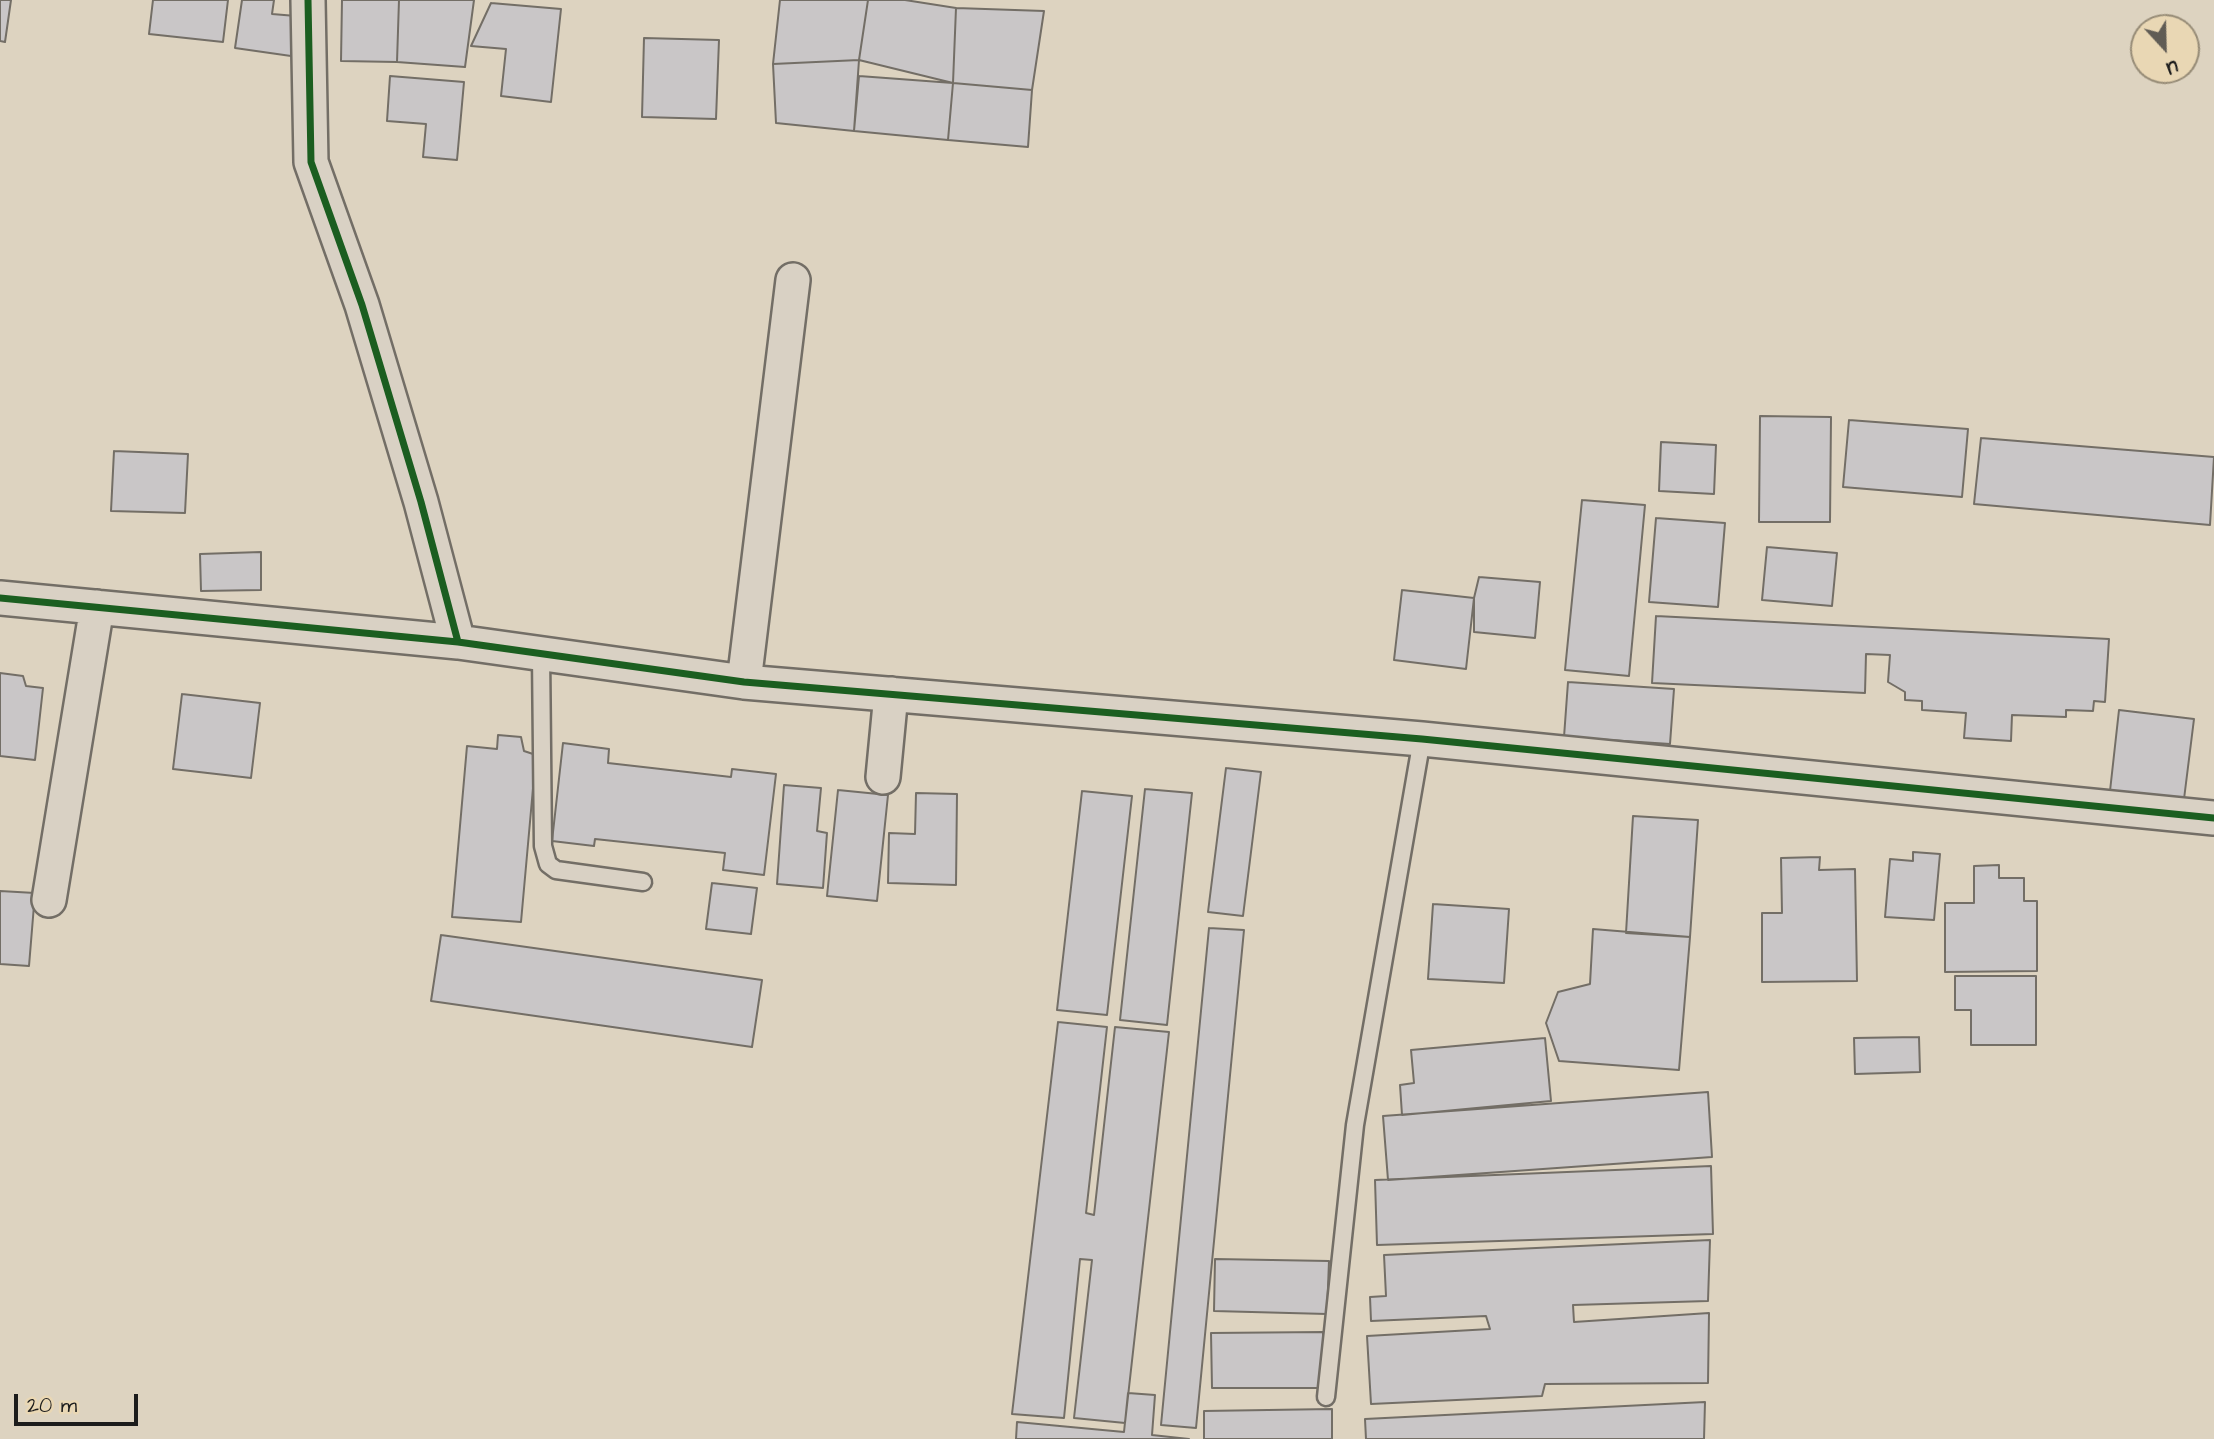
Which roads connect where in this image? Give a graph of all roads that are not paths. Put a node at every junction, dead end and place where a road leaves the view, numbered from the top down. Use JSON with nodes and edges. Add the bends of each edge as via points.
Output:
{"nodes":[{"id":1,"x":308,"y":0,"type":"edge"},
{"id":2,"x":793,"y":280,"type":"dead end"},
{"id":3,"x":0,"y":598,"type":"edge"},
{"id":4,"x":97,"y":607,"type":"junction"},
{"id":5,"x":457,"y":642,"type":"junction"},
{"id":6,"x":541,"y":654,"type":"junction"},
{"id":7,"x":744,"y":682,"type":"junction"},
{"id":8,"x":891,"y":694,"type":"junction"},
{"id":9,"x":1422,"y":739,"type":"junction"},
{"id":10,"x":883,"y":777,"type":"dead end"},
{"id":11,"x":2214,"y":818,"type":"edge"},
{"id":12,"x":643,"y":882,"type":"dead end"},
{"id":13,"x":49,"y":900,"type":"dead end"},
{"id":14,"x":1326,"y":1397,"type":"dead end"}],
"edges":[{"from":1,"to":5,"type":"street","via":[[311,162],[370,331]]},
{"from":2,"to":7,"type":"street"},
{"from":3,"to":4,"type":"street"},
{"from":4,"to":5,"type":"street"},
{"from":4,"to":13,"type":"street"},
{"from":5,"to":6,"type":"street"},
{"from":6,"to":7,"type":"street"},
{"from":6,"to":12,"type":"lane","via":[[543,846],[548,864],[556,870]]},
{"from":7,"to":8,"type":"street"},
{"from":8,"to":9,"type":"street"},
{"from":8,"to":10,"type":"street"},
{"from":9,"to":11,"type":"street"},
{"from":9,"to":14,"type":"lane","via":[[1355,1125]]}]}
